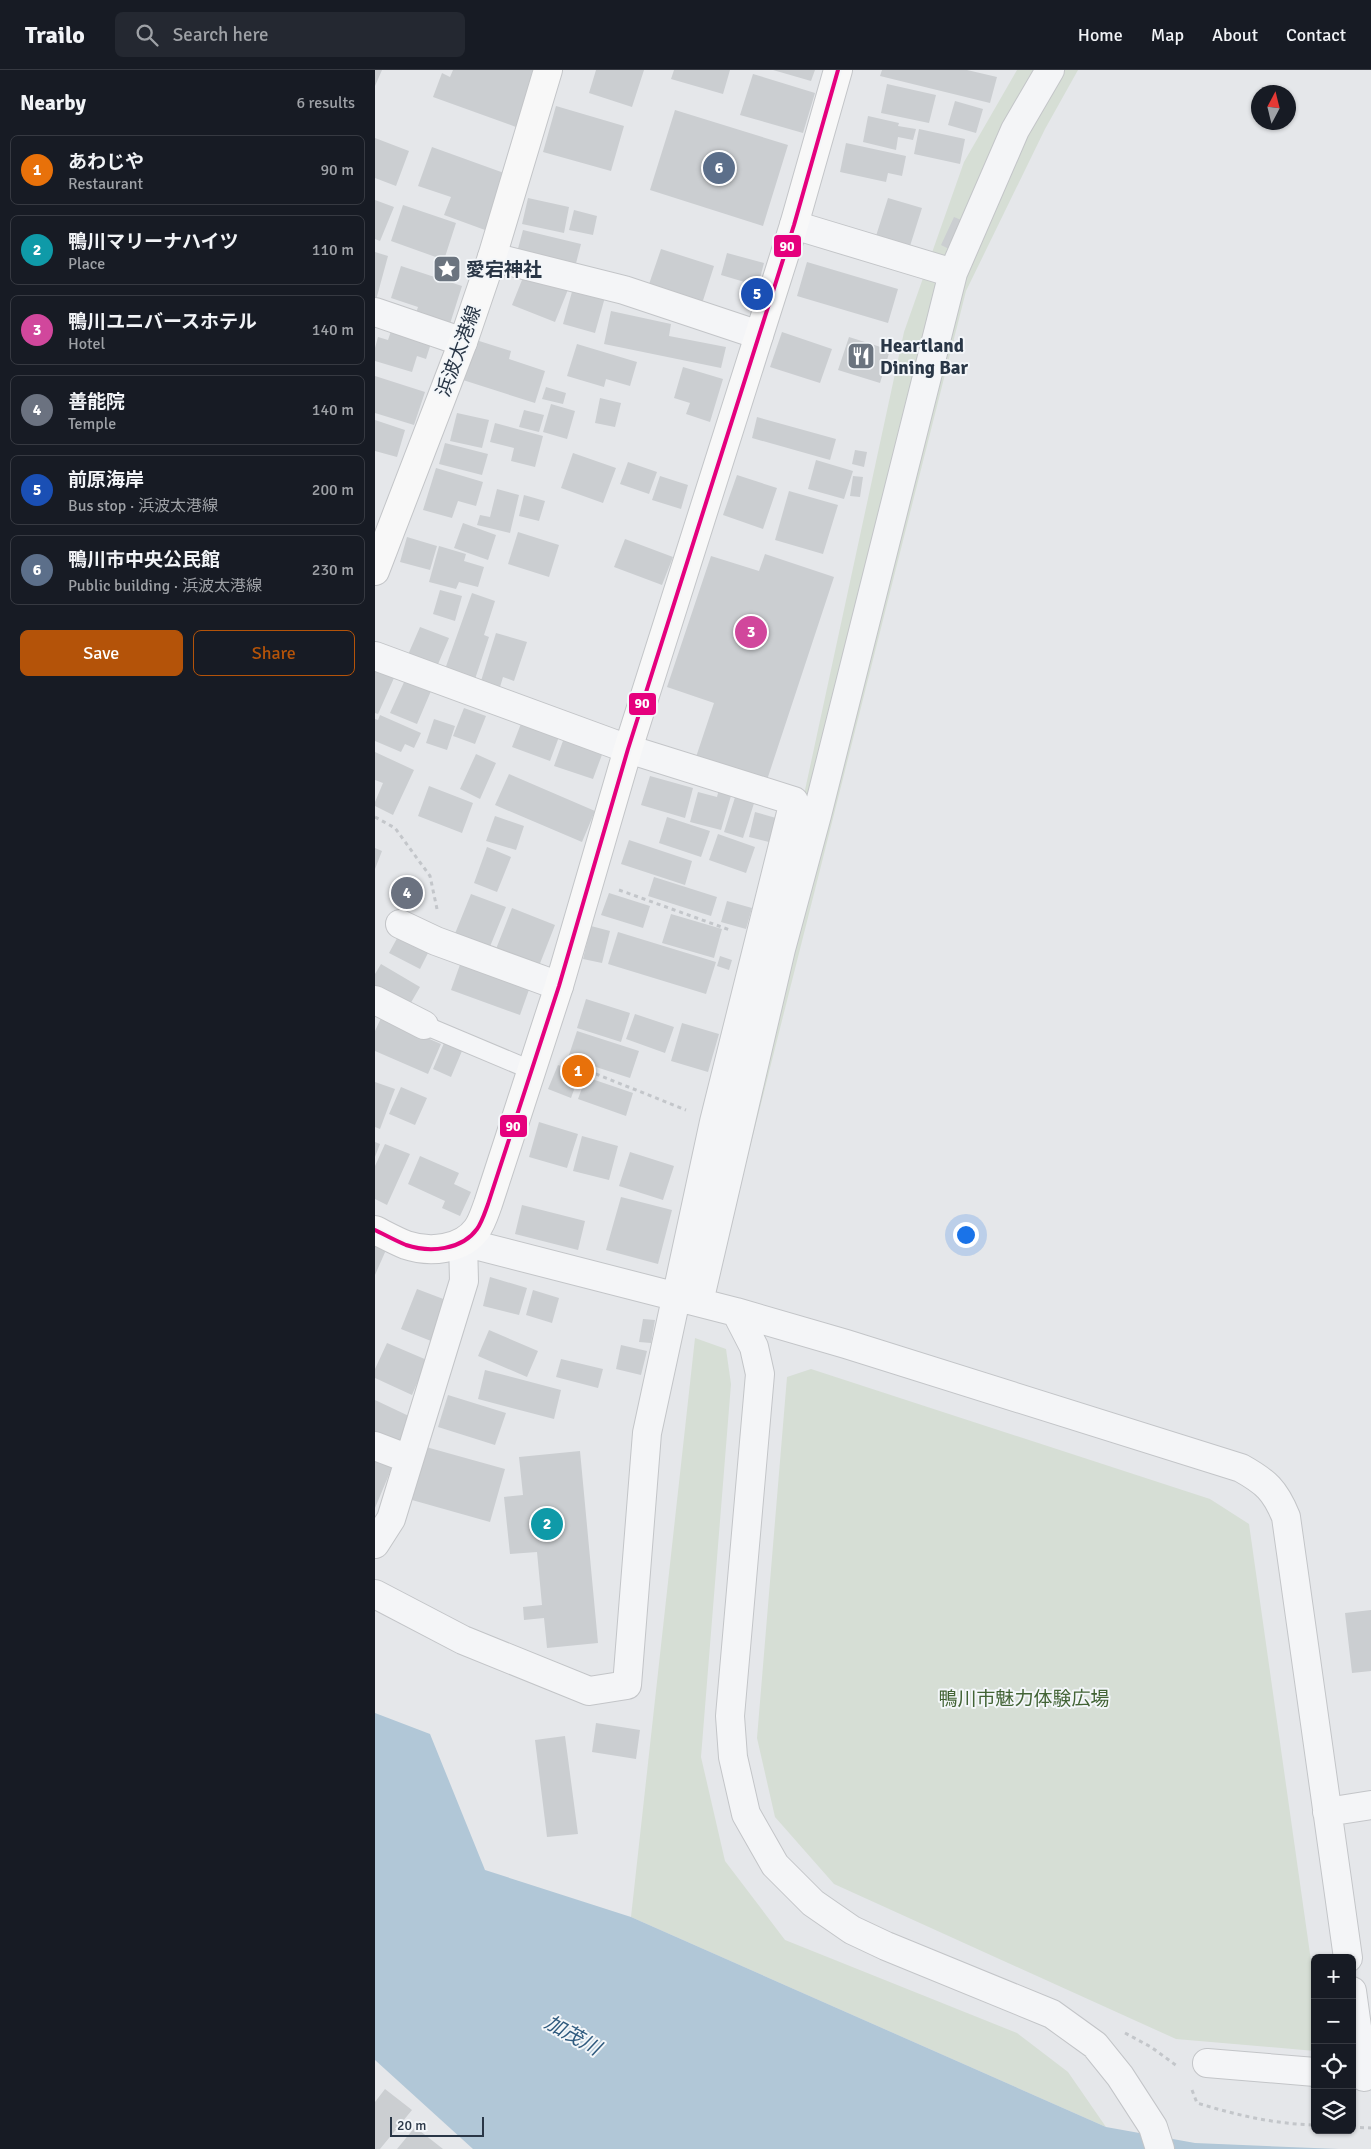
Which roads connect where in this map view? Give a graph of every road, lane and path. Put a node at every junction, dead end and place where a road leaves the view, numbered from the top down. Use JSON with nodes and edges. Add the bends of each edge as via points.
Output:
{"nodes":[{"id":1,"x":548,"y":70,"type":"edge"},
{"id":2,"x":838,"y":70,"type":"edge"},
{"id":3,"x":1050,"y":70,"type":"edge"},
{"id":4,"x":794,"y":225,"type":"junction"},
{"id":5,"x":492,"y":257,"type":"junction"},
{"id":6,"x":953,"y":273,"type":"junction"},
{"id":7,"x":375,"y":312,"type":"edge"},
{"id":8,"x":759,"y":335,"type":"junction"},
{"id":9,"x":463,"y":342,"type":"junction"},
{"id":10,"x":375,"y":571,"type":"edge"},
{"id":11,"x":375,"y":656,"type":"edge"},
{"id":12,"x":628,"y":749,"type":"junction"},
{"id":13,"x":375,"y":817,"type":"edge"},
{"id":14,"x":590,"y":879,"type":"junction"},
{"id":15,"x":400,"y":924,"type":"dead end"},
{"id":16,"x":758,"y":940,"type":"junction"},
{"id":17,"x":436,"y":941,"type":"junction"},
{"id":18,"x":559,"y":986,"type":"junction"},
{"id":19,"x":375,"y":1000,"type":"edge"},
{"id":20,"x":424,"y":1024,"type":"joint"},
{"id":21,"x":534,"y":1060,"type":"junction"},
{"id":22,"x":714,"y":1122,"type":"junction"},
{"id":23,"x":375,"y":1230,"type":"edge"},
{"id":24,"x":463,"y":1242,"type":"junction"},
{"id":25,"x":688,"y":1299,"type":"junction"},
{"id":26,"x":736,"y":1312,"type":"junction"},
{"id":27,"x":375,"y":1446,"type":"edge"},
{"id":28,"x":409,"y":1459,"type":"junction"},
{"id":29,"x":375,"y":1544,"type":"edge"},
{"id":30,"x":375,"y":1594,"type":"edge"},
{"id":31,"x":1371,"y":1805,"type":"edge"},
{"id":32,"x":1327,"y":1812,"type":"junction"},
{"id":33,"x":1346,"y":1954,"type":"edge"},
{"id":34,"x":1353,"y":1999,"type":"edge"},
{"id":35,"x":1207,"y":2063,"type":"dead end"},
{"id":36,"x":1311,"y":2072,"type":"edge"},
{"id":37,"x":1362,"y":2076,"type":"edge"},
{"id":38,"x":1356,"y":2127,"type":"edge"},
{"id":39,"x":1371,"y":2128,"type":"edge"},
{"id":40,"x":1157,"y":2138,"type":"edge"}],
"edges":[{"from":1,"to":5,"type":"main road","name":"浜波太港線"},
{"from":2,"to":4,"type":"main road"},
{"from":3,"to":6,"type":"street","via":[[1015,130]]},
{"from":4,"to":6,"type":"street"},
{"from":4,"to":8,"type":"main road"},
{"from":5,"to":8,"type":"street","via":[[624,290]]},
{"from":5,"to":9,"type":"main road","name":"浜波太港線"},
{"from":6,"to":25,"type":"street","via":[[819,806]]},
{"from":7,"to":9,"type":"street"},
{"from":8,"to":12,"type":"main road"},
{"from":9,"to":10,"type":"main road","name":"浜波太港線"},
{"from":11,"to":12,"type":"street"},
{"from":12,"to":14,"type":"main road"},
{"from":12,"to":16,"type":"street","via":[[794,801]]},
{"from":13,"to":17,"type":"path","via":[[395,828],[430,876],[439,919]]},
{"from":14,"to":16,"type":"path"},
{"from":14,"to":18,"type":"main road"},
{"from":15,"to":17,"type":"street"},
{"from":16,"to":22,"type":"street"},
{"from":17,"to":18,"type":"street"},
{"from":18,"to":21,"type":"main road"},
{"from":19,"to":20,"type":"street"},
{"from":20,"to":21,"type":"lane"},
{"from":21,"to":22,"type":"path"},
{"from":21,"to":24,"type":"main road","via":[[488,1204],[477,1229]]},
{"from":22,"to":25,"type":"street"},
{"from":23,"to":24,"type":"main road","via":[[420,1249],[449,1247]]},
{"from":24,"to":25,"type":"street"},
{"from":24,"to":28,"type":"street","via":[[463,1281]]},
{"from":25,"to":26,"type":"street"},
{"from":25,"to":30,"type":"street","via":[[647,1433],[627,1685],[589,1691],[463,1640]]},
{"from":26,"to":32,"type":"street","via":[[855,1346],[1241,1468],[1261,1479],[1278,1497],[1286,1518]]},
{"from":26,"to":40,"type":"street","via":[[754,1347],[760,1374],[730,1716],[733,1757],[746,1814],[775,1865],[813,1903],[852,1930],[1052,2014],[1095,2045],[1120,2076]]},
{"from":27,"to":28,"type":"street"},
{"from":28,"to":29,"type":"street","via":[[391,1519]]},
{"from":31,"to":32,"type":"street"},
{"from":32,"to":33,"type":"street"},
{"from":34,"to":37,"type":"street"},
{"from":35,"to":36,"type":"street"},
{"from":38,"to":39,"type":"path"}]}
